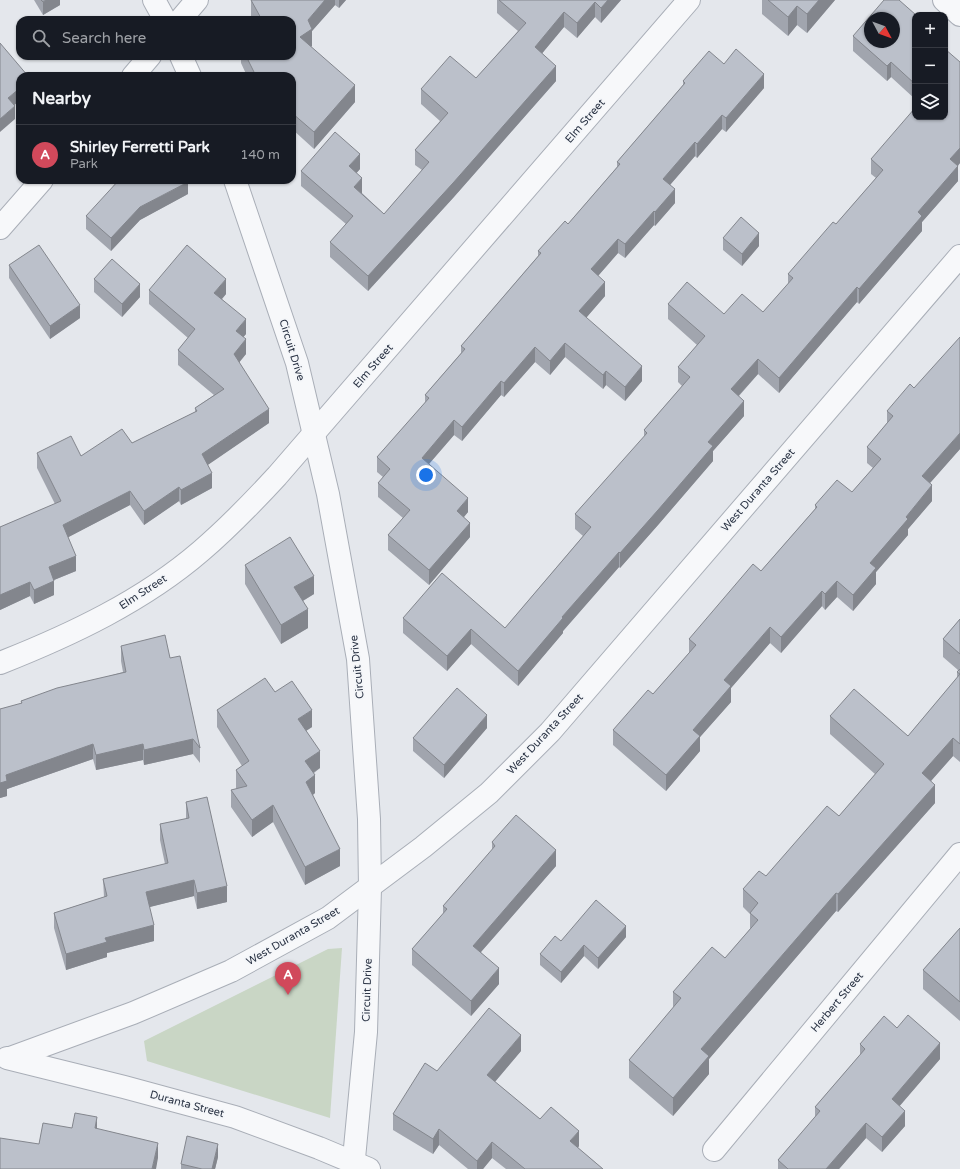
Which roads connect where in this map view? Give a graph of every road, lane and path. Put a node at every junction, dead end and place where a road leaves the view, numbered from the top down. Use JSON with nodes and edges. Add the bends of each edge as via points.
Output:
{"nodes":[{"id":1,"x":154,"y":0,"type":"edge"},
{"id":2,"x":197,"y":0,"type":"edge"},
{"id":3,"x":689,"y":0,"type":"edge"},
{"id":4,"x":944,"y":0,"type":"edge"},
{"id":5,"x":960,"y":14,"type":"edge"},
{"id":6,"x":163,"y":16,"type":"edge"},
{"id":7,"x":183,"y":16,"type":"edge"},
{"id":8,"x":147,"y":60,"type":"edge"},
{"id":9,"x":183,"y":60,"type":"edge"},
{"id":10,"x":136,"y":72,"type":"edge"},
{"id":11,"x":188,"y":72,"type":"edge"},
{"id":12,"x":38,"y":184,"type":"edge"},
{"id":13,"x":236,"y":184,"type":"edge"},
{"id":14,"x":0,"y":228,"type":"edge"},
{"id":15,"x":960,"y":256,"type":"edge"},
{"id":16,"x":315,"y":433,"type":"junction"},
{"id":17,"x":0,"y":663,"type":"edge"},
{"id":18,"x":960,"y":854,"type":"edge"},
{"id":19,"x":370,"y":888,"type":"junction"},
{"id":20,"x":5,"y":1059,"type":"edge"},
{"id":21,"x":714,"y":1150,"type":"dead end"},
{"id":22,"x":359,"y":1167,"type":"edge"}],
"edges":[{"from":1,"to":6,"type":"street"},
{"from":2,"to":7,"type":"street"},
{"from":3,"to":16,"type":"street","name":"Elm Street"},
{"from":4,"to":5,"type":"street"},
{"from":8,"to":10,"type":"street"},
{"from":9,"to":11,"type":"street"},
{"from":12,"to":14,"type":"street"},
{"from":13,"to":16,"type":"street","name":"Circuit Drive","via":[[297,363]]},
{"from":15,"to":19,"type":"street","name":"West Duranta Street","via":[[550,732],[489,793]]},
{"from":16,"to":17,"type":"street","name":"Elm Street","via":[[239,516],[201,551],[162,580],[114,611],[73,632]]},
{"from":16,"to":19,"type":"street","name":"Circuit Drive","via":[[358,659],[369,819]]},
{"from":18,"to":21,"type":"street","name":"Herbert Street"},
{"from":19,"to":20,"type":"street","name":"West Duranta Street","via":[[328,918],[231,971],[133,1013]]},
{"from":19,"to":22,"type":"street","name":"Circuit Drive"},
{"from":20,"to":22,"type":"street","name":"Duranta Street","via":[[236,1117]]}]}
